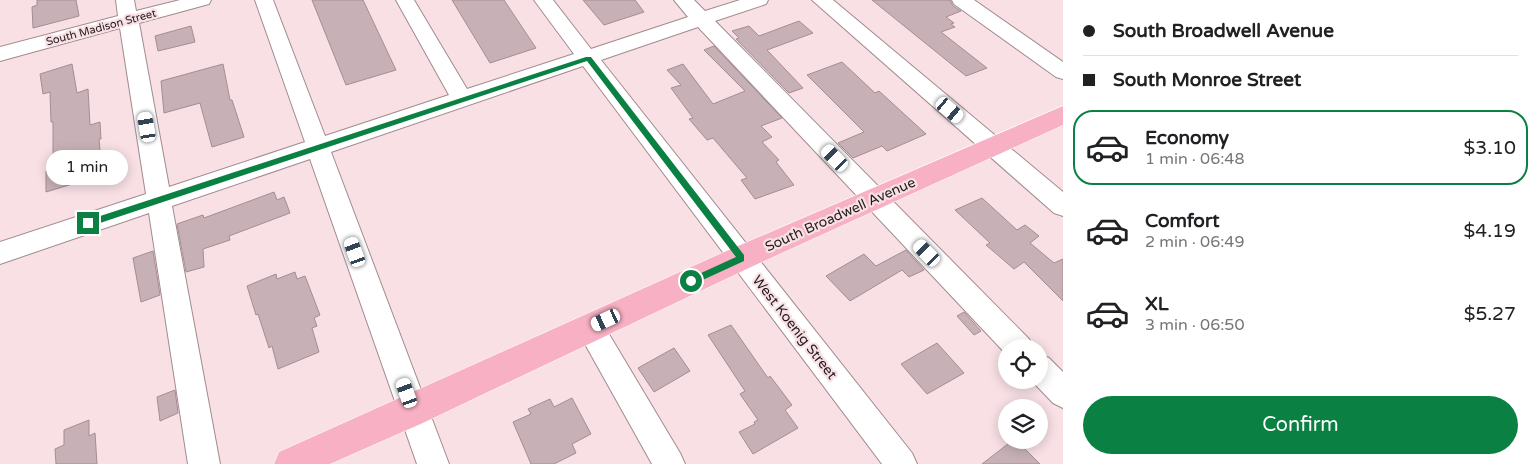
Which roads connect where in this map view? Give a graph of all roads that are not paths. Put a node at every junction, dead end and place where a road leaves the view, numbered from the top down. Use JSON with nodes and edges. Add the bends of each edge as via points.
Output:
{"nodes":[{"id":1,"x":202,"y":0,"type":"edge"},
{"id":2,"x":264,"y":0,"type":"edge"},
{"id":3,"x":405,"y":0,"type":"edge"},
{"id":4,"x":544,"y":0,"type":"edge"},
{"id":5,"x":683,"y":0,"type":"edge"},
{"id":6,"x":759,"y":0,"type":"edge"},
{"id":7,"x":821,"y":0,"type":"edge"},
{"id":8,"x":961,"y":0,"type":"edge"},
{"id":9,"x":127,"y":10,"type":"edge"},
{"id":10,"x":702,"y":20,"type":"junction"},
{"id":11,"x":0,"y":54,"type":"edge"},
{"id":12,"x":588,"y":58,"type":"junction"},
{"id":13,"x":1063,"y":72,"type":"edge"},
{"id":14,"x":462,"y":100,"type":"junction"},
{"id":15,"x":1063,"y":115,"type":"edge"},
{"id":16,"x":317,"y":146,"type":"junction"},
{"id":17,"x":993,"y":146,"type":"junction"},
{"id":18,"x":159,"y":199,"type":"junction"},
{"id":19,"x":875,"y":199,"type":"junction"},
{"id":20,"x":1063,"y":206,"type":"edge"},
{"id":21,"x":0,"y":253,"type":"edge"},
{"id":22,"x":741,"y":258,"type":"junction"},
{"id":23,"x":590,"y":328,"type":"junction"},
{"id":24,"x":1010,"y":339,"type":"edge"},
{"id":25,"x":1048,"y":377,"type":"edge"},
{"id":26,"x":1063,"y":393,"type":"edge"},
{"id":27,"x":413,"y":410,"type":"junction"},
{"id":28,"x":204,"y":464,"type":"edge"},
{"id":29,"x":291,"y":464,"type":"edge"},
{"id":30,"x":433,"y":464,"type":"edge"},
{"id":31,"x":669,"y":464,"type":"edge"},
{"id":32,"x":901,"y":464,"type":"edge"}],
"edges":[{"from":1,"to":9,"type":"street","name":"South Madison Street"},
{"from":2,"to":16,"type":"street"},
{"from":3,"to":14,"type":"street"},
{"from":4,"to":12,"type":"street","name":"West Koenig Street"},
{"from":5,"to":10,"type":"street"},
{"from":6,"to":10,"type":"street"},
{"from":7,"to":17,"type":"street"},
{"from":8,"to":13,"type":"street"},
{"from":9,"to":11,"type":"street","name":"South Madison Street"},
{"from":9,"to":18,"type":"street"},
{"from":10,"to":12,"type":"street"},
{"from":10,"to":19,"type":"street"},
{"from":12,"to":14,"type":"street"},
{"from":12,"to":22,"type":"street","name":"West Koenig Street"},
{"from":14,"to":16,"type":"street"},
{"from":15,"to":17,"type":"main road","name":"South Broadwell Avenue"},
{"from":16,"to":18,"type":"street"},
{"from":16,"to":27,"type":"street"},
{"from":17,"to":19,"type":"main road","name":"South Broadwell Avenue"},
{"from":17,"to":20,"type":"street"},
{"from":18,"to":21,"type":"street"},
{"from":18,"to":28,"type":"street"},
{"from":19,"to":22,"type":"main road","name":"South Broadwell Avenue"},
{"from":19,"to":24,"type":"street"},
{"from":22,"to":23,"type":"main road","name":"South Broadwell Avenue"},
{"from":22,"to":32,"type":"street","name":"West Koenig Street"},
{"from":23,"to":27,"type":"main road","name":"South Broadwell Avenue"},
{"from":23,"to":31,"type":"street"},
{"from":25,"to":26,"type":"street"},
{"from":27,"to":29,"type":"main road","name":"South Broadwell Avenue"},
{"from":27,"to":30,"type":"street"}]}
